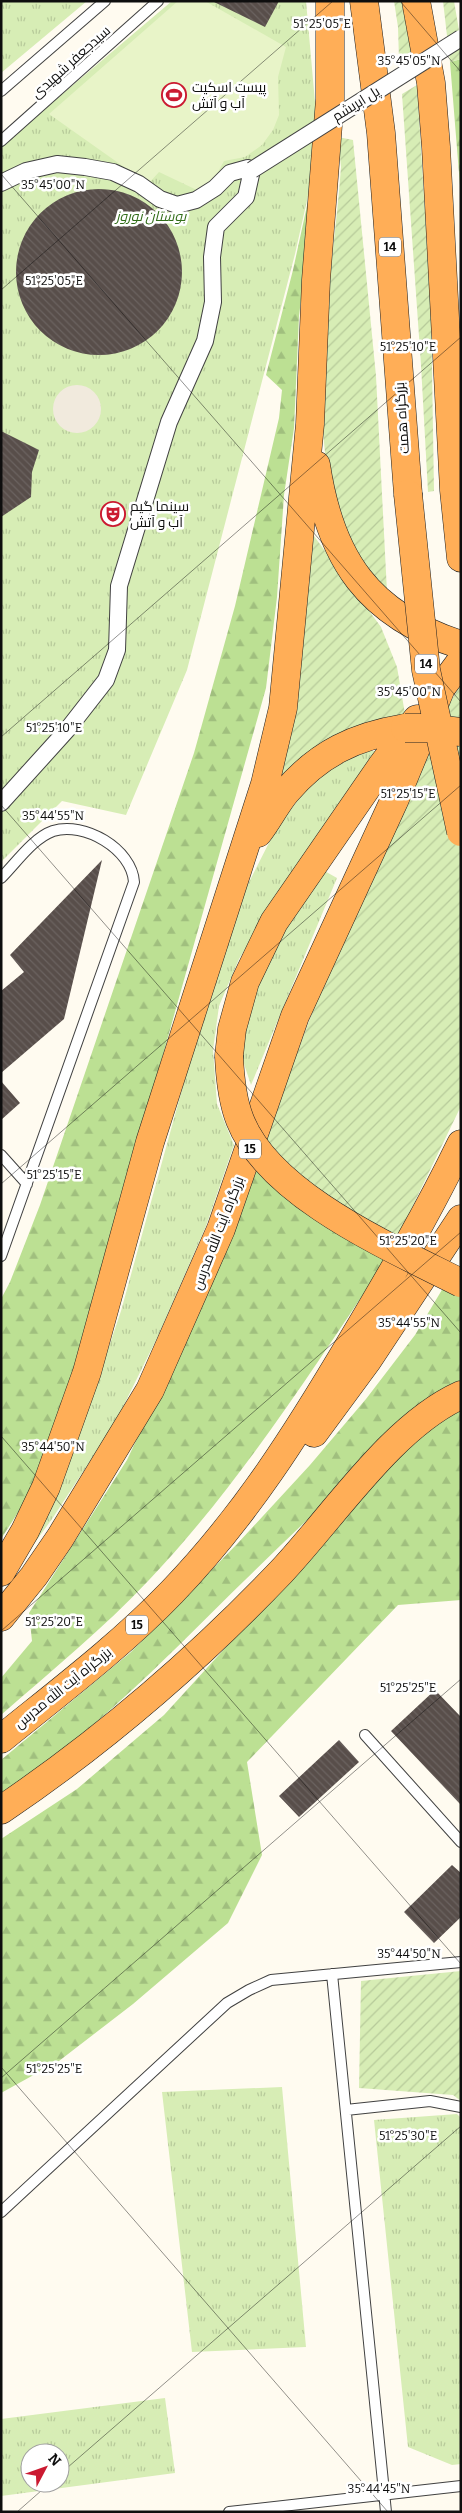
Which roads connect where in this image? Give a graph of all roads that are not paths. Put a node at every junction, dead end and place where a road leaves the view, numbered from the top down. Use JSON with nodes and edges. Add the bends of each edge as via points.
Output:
{"nodes":[{"id":1,"x":105,"y":1,"type":"edge"},
{"id":2,"x":158,"y":1,"type":"edge"},
{"id":3,"x":330,"y":1,"type":"edge"},
{"id":4,"x":364,"y":1,"type":"edge"},
{"id":5,"x":416,"y":1,"type":"edge"},
{"id":6,"x":461,"y":38,"type":"edge"},
{"id":7,"x":1,"y":90,"type":"edge"},
{"id":8,"x":1,"y":141,"type":"edge"},
{"id":9,"x":252,"y":170,"type":"junction"},
{"id":10,"x":1,"y":183,"type":"edge"},
{"id":11,"x":310,"y":424,"type":"junction"},
{"id":12,"x":461,"y":558,"type":"edge"},
{"id":13,"x":461,"y":645,"type":"edge"},
{"id":14,"x":461,"y":661,"type":"edge"},
{"id":15,"x":441,"y":688,"type":"junction"},
{"id":16,"x":461,"y":732,"type":"edge"},
{"id":17,"x":1,"y":802,"type":"edge"},
{"id":18,"x":461,"y":832,"type":"edge"},
{"id":19,"x":242,"y":857,"type":"junction"},
{"id":20,"x":1,"y":878,"type":"edge"},
{"id":21,"x":461,"y":1144,"type":"edge"},
{"id":22,"x":1,"y":1154,"type":"edge"},
{"id":23,"x":27,"y":1184,"type":"junction"},
{"id":24,"x":461,"y":1220,"type":"edge"},
{"id":25,"x":1,"y":1256,"type":"edge"},
{"id":26,"x":461,"y":1283,"type":"edge"},
{"id":27,"x":461,"y":1395,"type":"edge"},
{"id":28,"x":256,"y":1493,"type":"junction"},
{"id":29,"x":1,"y":1572,"type":"edge"},
{"id":30,"x":1,"y":1617,"type":"edge"},
{"id":31,"x":365,"y":1735,"type":"dead end"},
{"id":32,"x":1,"y":1739,"type":"edge"},
{"id":33,"x":1,"y":1810,"type":"edge"},
{"id":34,"x":461,"y":1842,"type":"edge"},
{"id":35,"x":461,"y":1962,"type":"edge"},
{"id":36,"x":332,"y":1974,"type":"junction"},
{"id":37,"x":461,"y":2107,"type":"edge"},
{"id":38,"x":346,"y":2110,"type":"junction"},
{"id":39,"x":1,"y":2212,"type":"edge"},
{"id":40,"x":461,"y":2486,"type":"edge"},
{"id":41,"x":384,"y":2494,"type":"junction"},
{"id":42,"x":229,"y":2512,"type":"edge"},
{"id":43,"x":386,"y":2512,"type":"edge"}],
"edges":[{"from":1,"to":7,"type":"lane","name":"سیدجعفر شهیدی"},
{"from":2,"to":8,"type":"lane","name":"سیدجعفر شهیدی"},
{"from":3,"to":11,"type":"highway","via":[[330,99],[316,280]]},
{"from":4,"to":18,"type":"highway","name":"بزرگراه همت","number":"14","bridge":true,"via":[[381,133],[408,494],[426,670]]},
{"from":5,"to":12,"type":"highway","via":[[431,83],[454,490]]},
{"from":6,"to":9,"type":"street","name":"پل ابریشم","bridge":true},
{"from":9,"to":10,"type":"street","via":[[230,172],[215,188],[196,200],[177,205],[113,172],[84,167],[56,164],[26,170]]},
{"from":9,"to":17,"type":"street","via":[[246,197],[216,227],[212,257],[213,302],[205,341],[169,422],[119,586],[117,650],[106,680],[67,730]]},
{"from":11,"to":13,"type":"highway","via":[[320,493],[337,546],[350,569],[365,588],[405,621]]},
{"from":11,"to":19,"type":"highway","via":[[283,708],[265,784]]},
{"from":14,"to":15,"type":"highway","name":"بزرگراه آیت الله مدرس","number":"15"},
{"from":15,"to":26,"type":"highway","bridge":true,"via":[[381,766],[274,922],[245,982],[232,1029],[229,1056],[240,1120],[249,1137],[276,1170],[342,1221]]},
{"from":15,"to":30,"type":"highway","name":"بزرگراه آیت الله مدرس","number":"15","via":[[394,801],[295,1016],[221,1230],[162,1366],[130,1425],[60,1538]]},
{"from":16,"to":19,"type":"highway","bridge":true,"via":[[405,728],[356,739],[329,754],[285,793]]},
{"from":19,"to":29,"type":"highway","via":[[150,1142],[87,1372],[46,1487]]},
{"from":20,"to":23,"type":"lane","via":[[40,838],[66,829],[79,830],[113,847],[128,859],[134,873],[134,882]]},
{"from":21,"to":28,"type":"highway","name":"بزرگراه آیت الله مدرس","number":"15","via":[[390,1277]]},
{"from":22,"to":23,"type":"lane"},
{"from":23,"to":25,"type":"lane"},
{"from":24,"to":28,"type":"highway","via":[[322,1425]]},
{"from":27,"to":33,"type":"highway","via":[[425,1417],[372,1466],[281,1571],[186,1666],[132,1714]]},
{"from":28,"to":32,"type":"highway","name":"بزرگراه آیت الله مدرس","number":"15","via":[[172,1591],[120,1641]]},
{"from":31,"to":34,"type":"lane"},
{"from":35,"to":36,"type":"lane"},
{"from":36,"to":38,"type":"lane"},
{"from":36,"to":39,"type":"lane","via":[[271,1980],[228,2003]]},
{"from":37,"to":38,"type":"lane","via":[[430,2101]]},
{"from":38,"to":41,"type":"lane"},
{"from":40,"to":41,"type":"lane"},
{"from":41,"to":42,"type":"lane"},
{"from":41,"to":43,"type":"lane"}]}
